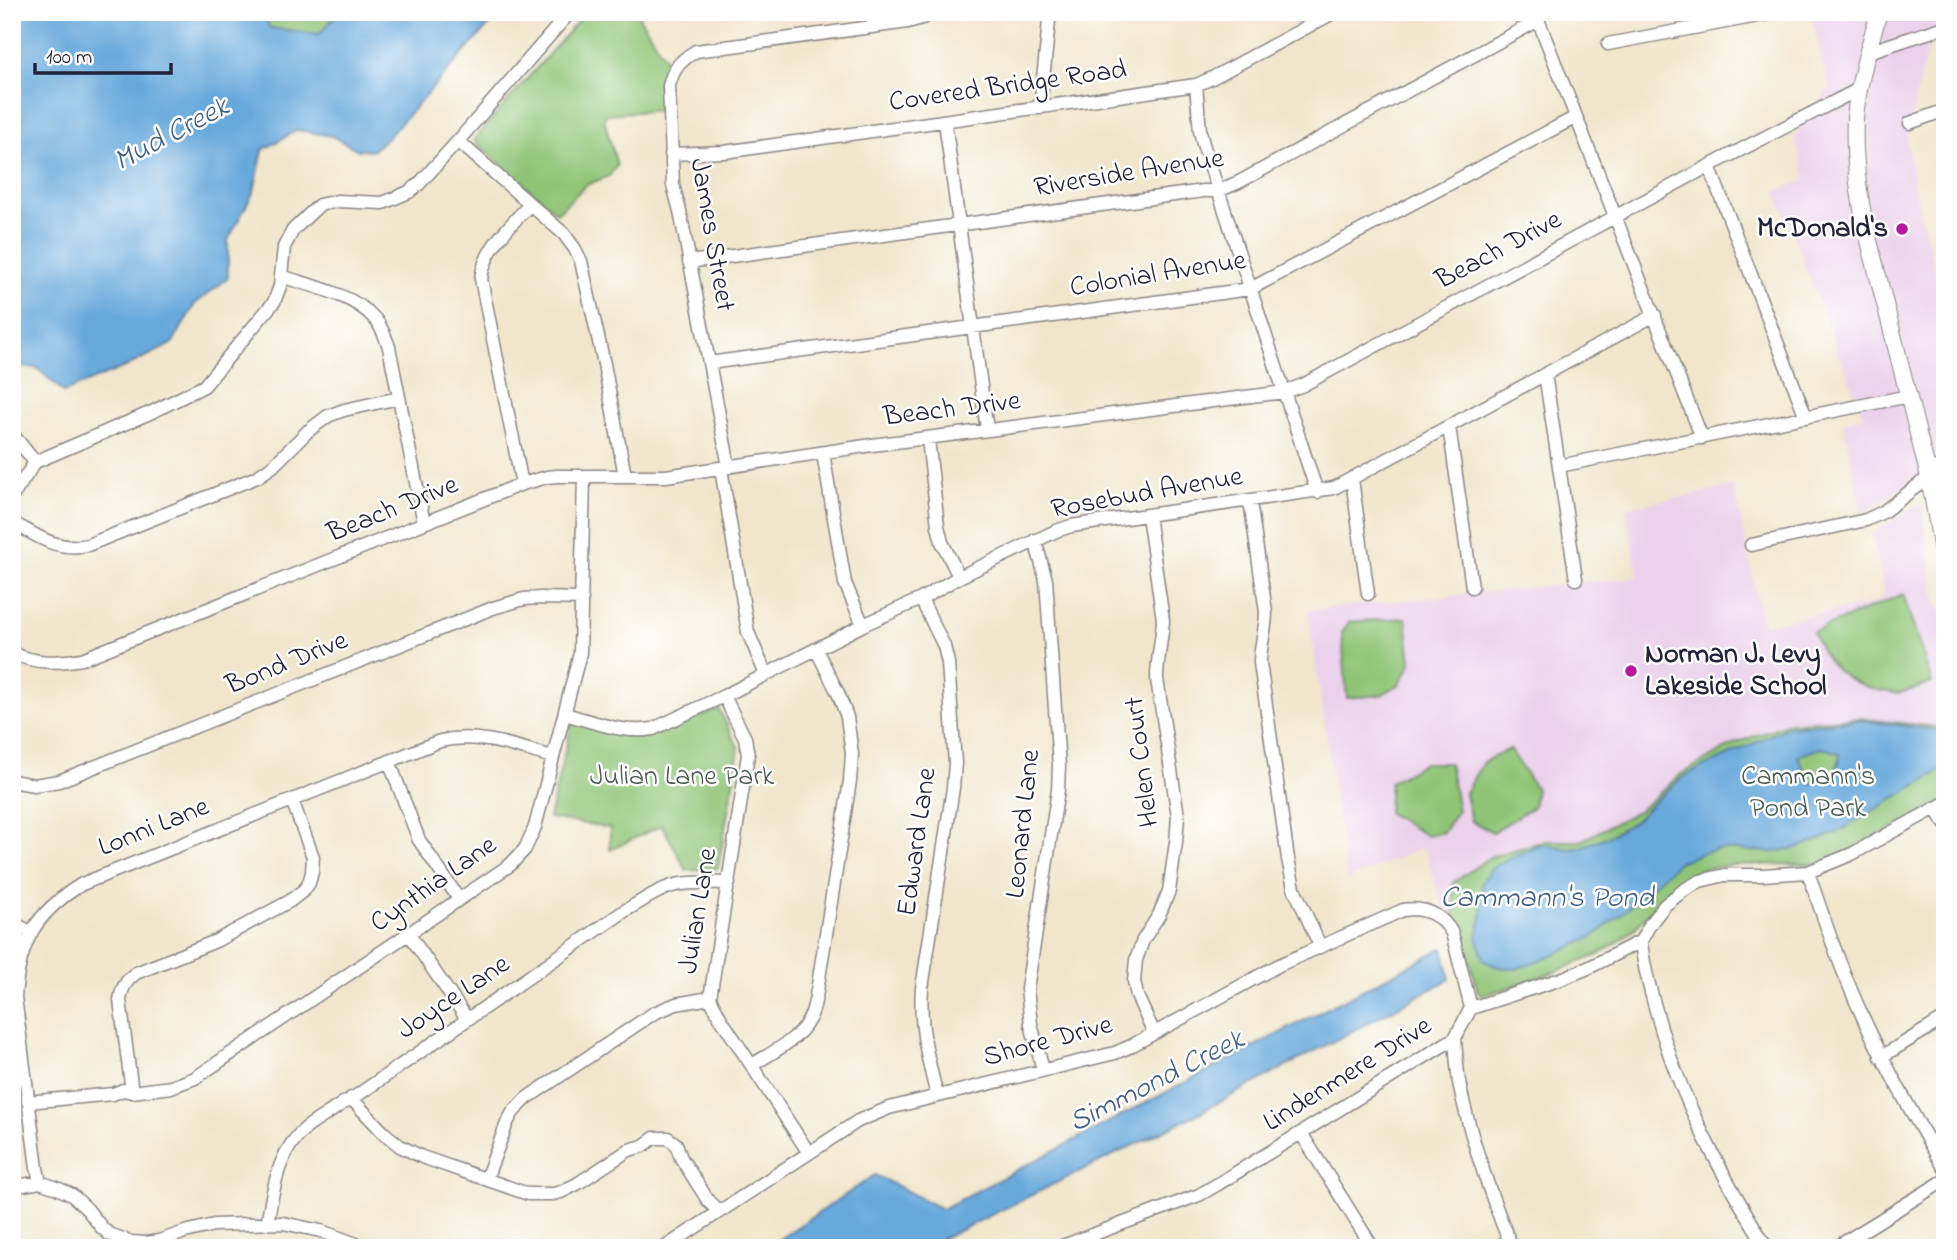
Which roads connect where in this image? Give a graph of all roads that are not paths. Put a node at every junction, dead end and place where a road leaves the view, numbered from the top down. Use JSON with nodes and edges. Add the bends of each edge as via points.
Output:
{"nodes":[{"id":1,"x":570,"y":12,"type":"edge"},
{"id":2,"x":932,"y":12,"type":"edge"},
{"id":3,"x":1049,"y":12,"type":"edge"},
{"id":4,"x":1335,"y":12,"type":"edge"},
{"id":5,"x":1779,"y":12,"type":"edge"},
{"id":6,"x":1879,"y":12,"type":"edge"},
{"id":7,"x":1537,"y":16,"type":"edge"},
{"id":8,"x":1945,"y":27,"type":"edge"},
{"id":9,"x":1608,"y":44,"type":"dead end"},
{"id":10,"x":1868,"y":52,"type":"junction"},
{"id":11,"x":1196,"y":85,"type":"junction"},
{"id":12,"x":1859,"y":89,"type":"junction"},
{"id":13,"x":1040,"y":108,"type":"junction"},
{"id":14,"x":1945,"y":110,"type":"edge"},
{"id":15,"x":1576,"y":117,"type":"junction"},
{"id":16,"x":945,"y":122,"type":"junction"},
{"id":17,"x":1910,"y":122,"type":"dead end"},
{"id":18,"x":458,"y":141,"type":"junction"},
{"id":19,"x":671,"y":155,"type":"junction"},
{"id":20,"x":1709,"y":166,"type":"junction"},
{"id":21,"x":1218,"y":191,"type":"junction"},
{"id":22,"x":530,"y":204,"type":"junction"},
{"id":23,"x":1616,"y":215,"type":"junction"},
{"id":24,"x":959,"y":224,"type":"junction"},
{"id":25,"x":689,"y":262,"type":"junction"},
{"id":26,"x":281,"y":276,"type":"junction"},
{"id":27,"x":1250,"y":289,"type":"junction"},
{"id":28,"x":1655,"y":315,"type":"junction"},
{"id":29,"x":973,"y":327,"type":"junction"},
{"id":30,"x":709,"y":363,"type":"junction"},
{"id":31,"x":1545,"y":374,"type":"junction"},
{"id":32,"x":1284,"y":393,"type":"junction"},
{"id":33,"x":1909,"y":396,"type":"junction"},
{"id":34,"x":399,"y":398,"type":"junction"},
{"id":35,"x":1807,"y":417,"type":"junction"},
{"id":36,"x":1449,"y":426,"type":"junction"},
{"id":37,"x":987,"y":430,"type":"junction"},
{"id":38,"x":14,"y":436,"type":"edge"},
{"id":39,"x":1702,"y":438,"type":"junction"},
{"id":40,"x":928,"y":439,"type":"junction"},
{"id":41,"x":823,"y":453,"type":"junction"},
{"id":42,"x":35,"y":462,"type":"junction"},
{"id":43,"x":1945,"y":464,"type":"edge"},
{"id":44,"x":1559,"y":466,"type":"junction"},
{"id":45,"x":725,"y":468,"type":"junction"},
{"id":46,"x":625,"y":475,"type":"junction"},
{"id":47,"x":584,"y":476,"type":"junction"},
{"id":48,"x":1929,"y":477,"type":"junction"},
{"id":49,"x":1352,"y":479,"type":"junction"},
{"id":50,"x":522,"y":484,"type":"junction"},
{"id":51,"x":1317,"y":492,"type":"junction"},
{"id":52,"x":12,"y":497,"type":"edge"},
{"id":53,"x":1250,"y":501,"type":"junction"},
{"id":54,"x":1148,"y":515,"type":"junction"},
{"id":55,"x":12,"y":522,"type":"edge"},
{"id":56,"x":424,"y":523,"type":"junction"},
{"id":57,"x":1035,"y":540,"type":"junction"},
{"id":58,"x":1751,"y":545,"type":"dead end"},
{"id":59,"x":1945,"y":567,"type":"edge"},
{"id":60,"x":959,"y":577,"type":"junction"},
{"id":61,"x":1576,"y":579,"type":"dead end"},
{"id":62,"x":1472,"y":587,"type":"dead end"},
{"id":63,"x":1368,"y":594,"type":"dead end"},
{"id":64,"x":582,"y":599,"type":"junction"},
{"id":65,"x":921,"y":599,"type":"junction"},
{"id":66,"x":863,"y":625,"type":"junction"},
{"id":67,"x":816,"y":649,"type":"junction"},
{"id":68,"x":13,"y":656,"type":"edge"},
{"id":69,"x":766,"y":675,"type":"junction"},
{"id":70,"x":724,"y":696,"type":"junction"},
{"id":71,"x":565,"y":714,"type":"junction"},
{"id":72,"x":553,"y":757,"type":"junction"},
{"id":73,"x":388,"y":761,"type":"junction"},
{"id":74,"x":12,"y":781,"type":"edge"},
{"id":75,"x":292,"y":800,"type":"junction"},
{"id":76,"x":1940,"y":806,"type":"edge"},
{"id":77,"x":1945,"y":824,"type":"edge"},
{"id":78,"x":1808,"y":872,"type":"junction"},
{"id":79,"x":729,"y":883,"type":"junction"},
{"id":80,"x":459,"y":899,"type":"junction"},
{"id":81,"x":12,"y":922,"type":"edge"},
{"id":82,"x":30,"y":932,"type":"junction"},
{"id":83,"x":408,"y":933,"type":"junction"},
{"id":84,"x":1641,"y":941,"type":"junction"},
{"id":85,"x":1320,"y":946,"type":"junction"},
{"id":86,"x":710,"y":998,"type":"junction"},
{"id":87,"x":1471,"y":1008,"type":"junction"},
{"id":88,"x":1945,"y":1018,"type":"edge"},
{"id":89,"x":467,"y":1019,"type":"junction"},
{"id":90,"x":1154,"y":1033,"type":"junction"},
{"id":91,"x":1455,"y":1038,"type":"junction"},
{"id":92,"x":1881,"y":1057,"type":"junction"},
{"id":93,"x":752,"y":1065,"type":"junction"},
{"id":94,"x":1043,"y":1070,"type":"junction"},
{"id":95,"x":132,"y":1091,"type":"junction"},
{"id":96,"x":937,"y":1096,"type":"junction"},
{"id":97,"x":351,"y":1098,"type":"junction"},
{"id":98,"x":28,"y":1102,"type":"junction"},
{"id":99,"x":1301,"y":1133,"type":"junction"},
{"id":100,"x":809,"y":1153,"type":"junction"},
{"id":101,"x":1945,"y":1169,"type":"edge"},
{"id":102,"x":486,"y":1180,"type":"junction"},
{"id":103,"x":1945,"y":1180,"type":"edge"},
{"id":104,"x":40,"y":1182,"type":"junction"},
{"id":105,"x":12,"y":1187,"type":"edge"},
{"id":106,"x":719,"y":1211,"type":"junction"},
{"id":107,"x":267,"y":1223,"type":"junction"},
{"id":108,"x":368,"y":1248,"type":"edge"},
{"id":109,"x":664,"y":1248,"type":"edge"},
{"id":110,"x":1058,"y":1248,"type":"edge"},
{"id":111,"x":1373,"y":1248,"type":"edge"},
{"id":112,"x":1512,"y":1248,"type":"edge"},
{"id":113,"x":1767,"y":1248,"type":"edge"},
{"id":114,"x":1835,"y":1248,"type":"edge"}],
"edges":[{"from":1,"to":18,"type":"street"},
{"from":2,"to":19,"type":"street","name":"James Street","via":[[908,22],[696,51],[671,75]]},
{"from":3,"to":13,"type":"street"},
{"from":4,"to":11,"type":"street","name":"Covered Bridge Road"},
{"from":5,"to":9,"type":"street"},
{"from":6,"to":10,"type":"main road"},
{"from":7,"to":15,"type":"street"},
{"from":7,"to":21,"type":"street","name":"Riverside Avenue"},
{"from":8,"to":10,"type":"street"},
{"from":10,"to":12,"type":"main road"},
{"from":11,"to":13,"type":"street","name":"Covered Bridge Road"},
{"from":11,"to":21,"type":"street","via":[[1200,131]]},
{"from":12,"to":20,"type":"street","name":"Beach Drive"},
{"from":12,"to":33,"type":"main road","via":[[1855,130],[1858,187]]},
{"from":13,"to":16,"type":"street","name":"Covered Bridge Road"},
{"from":14,"to":17,"type":"street"},
{"from":15,"to":23,"type":"street"},
{"from":15,"to":27,"type":"street","name":"Colonial Avenue"},
{"from":16,"to":19,"type":"street","name":"Covered Bridge Road"},
{"from":16,"to":24,"type":"street"},
{"from":18,"to":22,"type":"street"},
{"from":18,"to":26,"type":"street","via":[[418,184],[397,198],[383,203],[316,198],[288,239]]},
{"from":19,"to":25,"type":"street","name":"James Street"},
{"from":20,"to":23,"type":"street","name":"Beach Drive"},
{"from":20,"to":35,"type":"street"},
{"from":21,"to":24,"type":"street","name":"Riverside Avenue"},
{"from":21,"to":27,"type":"street"},
{"from":22,"to":46,"type":"street","via":[[564,234],[581,261]]},
{"from":22,"to":50,"type":"street","via":[[490,249],[481,279]]},
{"from":23,"to":28,"type":"street"},
{"from":23,"to":32,"type":"street","name":"Beach Drive"},
{"from":24,"to":25,"type":"street","name":"Riverside Avenue"},
{"from":24,"to":29,"type":"street"},
{"from":25,"to":30,"type":"street","name":"James Street"},
{"from":26,"to":34,"type":"street","via":[[351,300],[375,318],[389,347]]},
{"from":26,"to":42,"type":"street","via":[[270,310],[204,387]]},
{"from":27,"to":29,"type":"street","name":"Colonial Avenue"},
{"from":27,"to":32,"type":"street"},
{"from":28,"to":31,"type":"street","name":"Rosebud Avenue"},
{"from":28,"to":39,"type":"street"},
{"from":29,"to":30,"type":"street","name":"Colonial Avenue"},
{"from":29,"to":37,"type":"street"},
{"from":30,"to":45,"type":"street","name":"James Street"},
{"from":31,"to":36,"type":"street","name":"Rosebud Avenue"},
{"from":31,"to":44,"type":"street"},
{"from":32,"to":37,"type":"street","name":"Beach Drive"},
{"from":32,"to":51,"type":"street"},
{"from":33,"to":35,"type":"street"},
{"from":33,"to":48,"type":"main road"},
{"from":34,"to":55,"type":"street","via":[[328,416],[257,477],[88,545],[60,546]]},
{"from":34,"to":56,"type":"street"},
{"from":35,"to":39,"type":"street"},
{"from":36,"to":49,"type":"street","name":"Rosebud Avenue"},
{"from":36,"to":62,"type":"street"},
{"from":37,"to":40,"type":"street","name":"Beach Drive"},
{"from":38,"to":42,"type":"street"},
{"from":39,"to":44,"type":"street"},
{"from":40,"to":41,"type":"street","name":"Beach Drive"},
{"from":40,"to":60,"type":"street","via":[[938,526]]},
{"from":41,"to":45,"type":"street","name":"Beach Drive"},
{"from":41,"to":66,"type":"street","via":[[845,583]]},
{"from":42,"to":52,"type":"street"},
{"from":43,"to":48,"type":"main road"},
{"from":44,"to":61,"type":"street"},
{"from":45,"to":46,"type":"street","name":"Beach Drive","via":[[666,476]]},
{"from":45,"to":69,"type":"street","name":"James Street","via":[[748,632]]},
{"from":46,"to":47,"type":"street","name":"Beach Drive"},
{"from":47,"to":50,"type":"street","name":"Beach Drive","via":[[547,477]]},
{"from":47,"to":64,"type":"street","name":"Cynthia Lane"},
{"from":48,"to":58,"type":"street","via":[[1866,520]]},
{"from":48,"to":59,"type":"main road"},
{"from":49,"to":51,"type":"street","name":"Rosebud Avenue"},
{"from":49,"to":63,"type":"street"},
{"from":50,"to":56,"type":"street","name":"Beach Drive"},
{"from":51,"to":53,"type":"street","name":"Rosebud Avenue"},
{"from":53,"to":54,"type":"street","name":"Rosebud Avenue"},
{"from":53,"to":85,"type":"street","via":[[1266,612],[1260,663],[1288,859],[1294,888]]},
{"from":54,"to":57,"type":"street","name":"Rosebud Avenue","via":[[1071,526]]},
{"from":54,"to":90,"type":"street","name":"Helen Court","via":[[1163,620],[1157,679],[1178,816],[1169,891],[1136,960],[1137,996]]},
{"from":56,"to":68,"type":"street","name":"Beach Drive","via":[[82,659],[57,663]]},
{"from":57,"to":60,"type":"street","name":"Rosebud Avenue"},
{"from":57,"to":94,"type":"street","name":"Leonard Lane","via":[[1046,580],[1059,765],[1027,989]]},
{"from":60,"to":65,"type":"street","name":"Rosebud Avenue"},
{"from":64,"to":71,"type":"street","name":"Cynthia Lane","via":[[580,653]]},
{"from":64,"to":74,"type":"street","name":"Bond Drive","via":[[524,599],[493,608],[59,780],[34,785]]},
{"from":65,"to":66,"type":"street","name":"Rosebud Avenue"},
{"from":65,"to":96,"type":"street","name":"Edward Lane","via":[[946,655],[955,763],[920,1010]]},
{"from":66,"to":67,"type":"street","name":"Rosebud Avenue"},
{"from":67,"to":69,"type":"street","name":"Rosebud Avenue"},
{"from":67,"to":93,"type":"street","via":[[847,718],[850,781],[811,1016],[794,1038]]},
{"from":69,"to":70,"type":"street","name":"Rosebud Avenue"},
{"from":70,"to":71,"type":"street","name":"Rosebud Avenue","via":[[643,731]]},
{"from":70,"to":79,"type":"street","name":"Julian Lane","via":[[745,738],[748,755]]},
{"from":71,"to":72,"type":"street","name":"Cynthia Lane"},
{"from":72,"to":73,"type":"street","name":"Lonni Lane","via":[[467,737],[440,741]]},
{"from":72,"to":80,"type":"street","name":"Cynthia Lane","via":[[525,849]]},
{"from":73,"to":75,"type":"street","name":"Lonni Lane"},
{"from":73,"to":80,"type":"street","via":[[419,839]]},
{"from":75,"to":82,"type":"street","name":"Lonni Lane","via":[[82,884],[53,904]]},
{"from":75,"to":95,"type":"street","via":[[313,857],[313,872],[304,890],[216,941],[136,973],[124,985],[120,1000]]},
{"from":76,"to":77,"type":"street"},
{"from":76,"to":78,"type":"street","via":[[1852,855]]},
{"from":78,"to":84,"type":"street","via":[[1725,875],[1700,881],[1665,905]]},
{"from":78,"to":92,"type":"street","via":[[1846,979]]},
{"from":79,"to":86,"type":"street","name":"Julian Lane"},
{"from":79,"to":89,"type":"street","name":"Joyce Lane","via":[[683,884],[654,894]]},
{"from":80,"to":83,"type":"street","name":"Cynthia Lane"},
{"from":81,"to":82,"type":"street"},
{"from":82,"to":98,"type":"street","name":"Lonni Lane","via":[[17,972],[15,997]]},
{"from":83,"to":89,"type":"street"},
{"from":83,"to":95,"type":"street","name":"Cynthia Lane","via":[[195,1078],[171,1087]]},
{"from":84,"to":87,"type":"street","via":[[1570,975]]},
{"from":84,"to":113,"type":"street","via":[[1664,1042],[1731,1190]]},
{"from":85,"to":87,"type":"street","name":"Shore Drive","via":[[1403,910],[1426,910],[1440,917],[1452,933]]},
{"from":85,"to":90,"type":"street","name":"Shore Drive"},
{"from":86,"to":93,"type":"street","name":"Julian Lane"},
{"from":86,"to":102,"type":"street","via":[[654,1013],[527,1098],[507,1123]]},
{"from":87,"to":91,"type":"street","name":"Lindenmere Drive"},
{"from":88,"to":92,"type":"street"},
{"from":89,"to":97,"type":"street","name":"Joyce Lane"},
{"from":90,"to":94,"type":"street","name":"Shore Drive","via":[[1115,1053]]},
{"from":91,"to":99,"type":"street","name":"Lindenmere Drive"},
{"from":91,"to":112,"type":"street","via":[[1459,1081],[1479,1159]]},
{"from":92,"to":101,"type":"street"},
{"from":93,"to":100,"type":"street","name":"Julian Lane"},
{"from":94,"to":96,"type":"street","name":"Shore Drive"},
{"from":95,"to":98,"type":"street","name":"Cynthia Lane"},
{"from":96,"to":100,"type":"street","name":"Shore Drive","via":[[872,1114]]},
{"from":97,"to":102,"type":"street","via":[[400,1146]]},
{"from":97,"to":107,"type":"street","name":"Joyce Lane","via":[[306,1128],[289,1148],[277,1173]]},
{"from":98,"to":104,"type":"street","name":"Lonni Lane"},
{"from":99,"to":110,"type":"street","name":"Lindenmere Drive","via":[[1199,1195]]},
{"from":99,"to":111,"type":"street"},
{"from":100,"to":106,"type":"street","name":"Shore Drive"},
{"from":102,"to":106,"type":"street","via":[[528,1194],[553,1194],[629,1150],[654,1138],[668,1138]]},
{"from":103,"to":114,"type":"street"},
{"from":104,"to":105,"type":"street"},
{"from":104,"to":107,"type":"street","via":[[72,1195],[109,1234],[131,1242],[159,1241],[214,1225]]},
{"from":106,"to":109,"type":"street","name":"Shore Drive"},
{"from":107,"to":108,"type":"street","via":[[301,1226]]}]}
